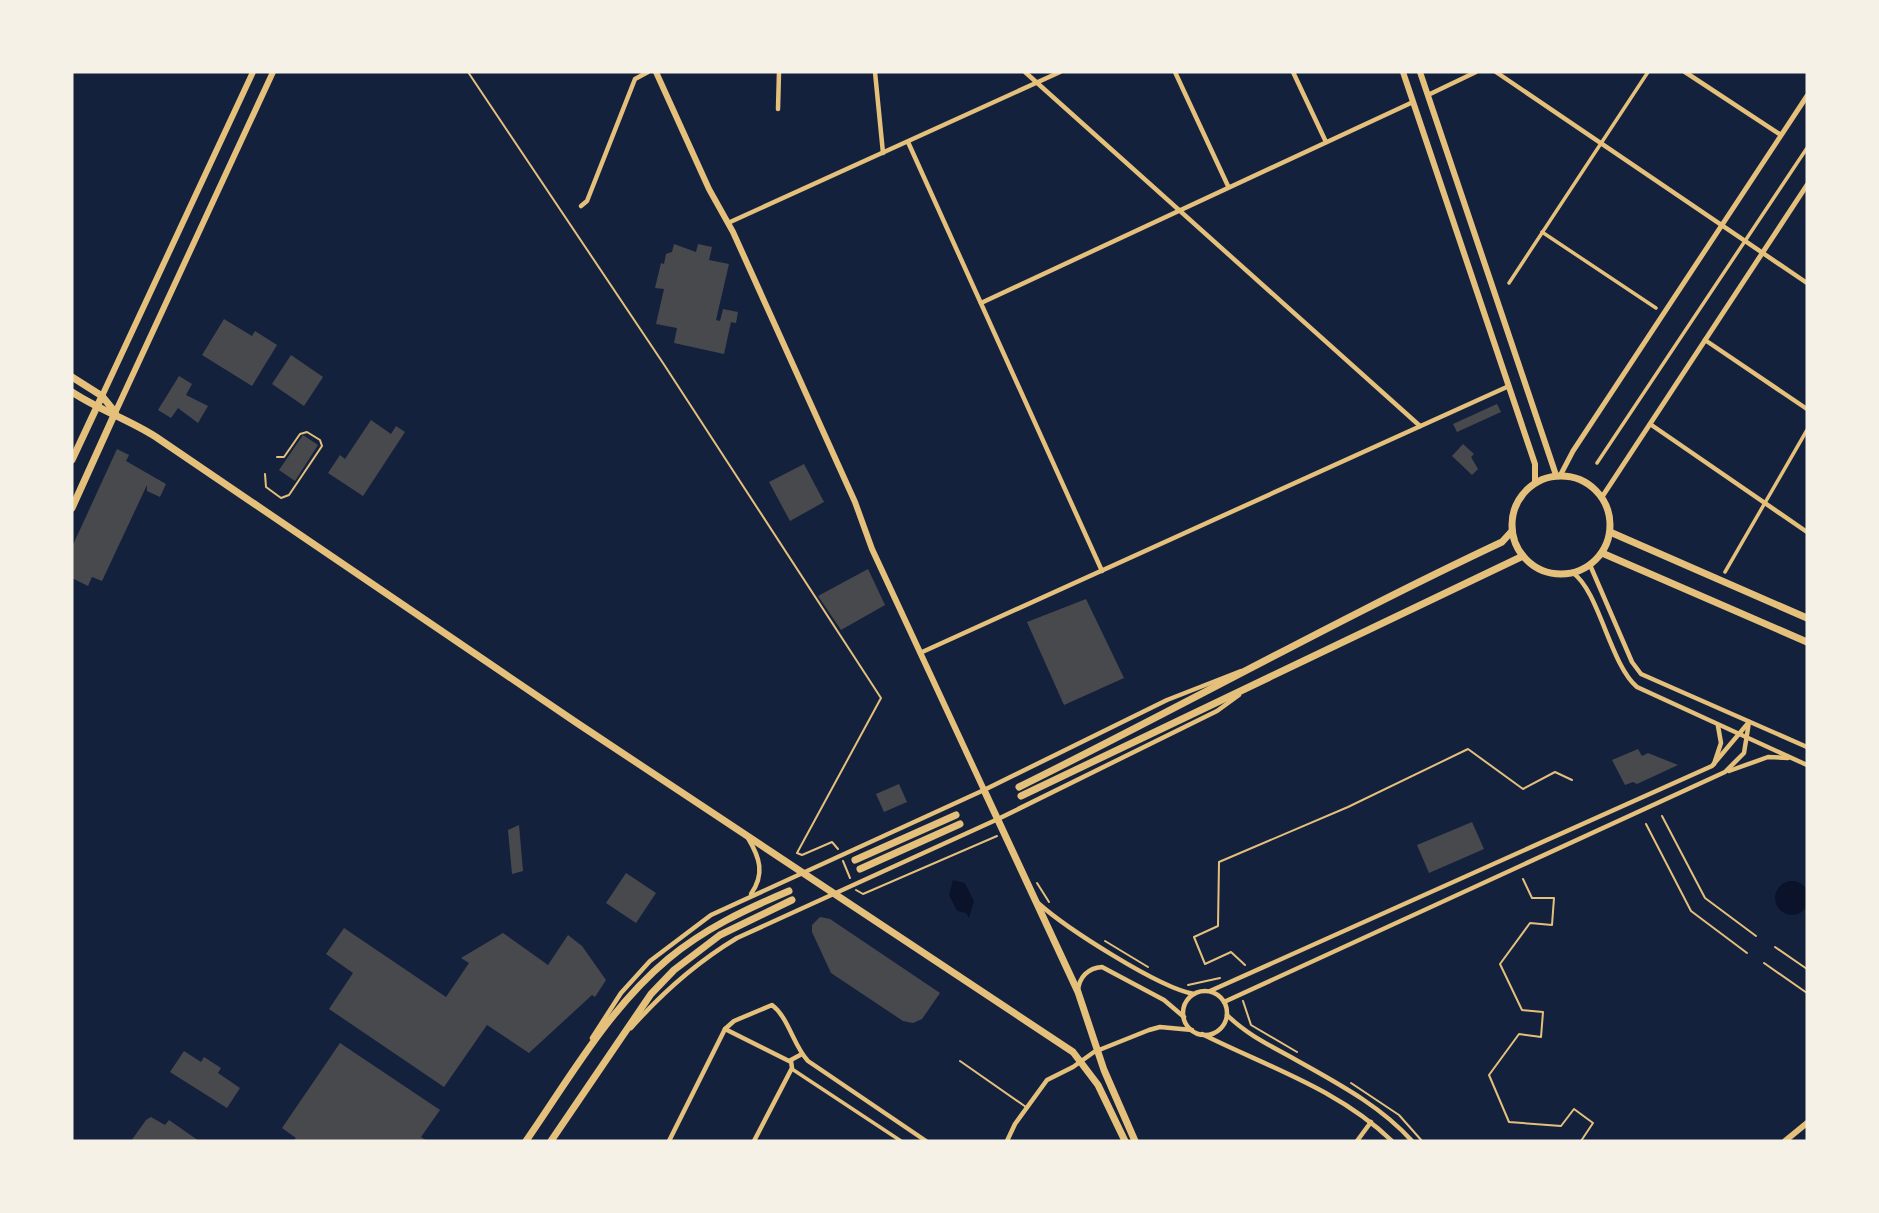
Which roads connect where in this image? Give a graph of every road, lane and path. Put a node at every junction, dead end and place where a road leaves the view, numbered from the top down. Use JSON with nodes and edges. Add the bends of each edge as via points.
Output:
{"nodes":[{"id":1,"x":253,"y":72,"type":"edge"},
{"id":2,"x":273,"y":72,"type":"edge"},
{"id":3,"x":468,"y":72,"type":"edge"},
{"id":4,"x":648,"y":72,"type":"edge"},
{"id":5,"x":656,"y":72,"type":"edge"},
{"id":6,"x":779,"y":72,"type":"edge"},
{"id":7,"x":875,"y":72,"type":"edge"},
{"id":8,"x":1026,"y":72,"type":"edge"},
{"id":9,"x":1060,"y":72,"type":"edge"},
{"id":10,"x":1175,"y":72,"type":"edge"},
{"id":11,"x":1293,"y":72,"type":"edge"},
{"id":12,"x":1404,"y":72,"type":"edge"},
{"id":13,"x":1420,"y":72,"type":"edge"},
{"id":14,"x":1476,"y":72,"type":"edge"},
{"id":15,"x":1496,"y":72,"type":"edge"},
{"id":16,"x":1647,"y":72,"type":"edge"},
{"id":17,"x":1685,"y":72,"type":"edge"},
{"id":18,"x":1037,"y":82,"type":"junction"},
{"id":19,"x":1428,"y":95,"type":"junction"},
{"id":20,"x":1807,"y":96,"type":"edge"},
{"id":21,"x":1414,"y":102,"type":"junction"},
{"id":22,"x":778,"y":109,"type":"dead end"},
{"id":23,"x":1781,"y":135,"type":"junction"},
{"id":24,"x":908,"y":142,"type":"junction"},
{"id":25,"x":1326,"y":142,"type":"junction"},
{"id":26,"x":1601,"y":143,"type":"junction"},
{"id":27,"x":1807,"y":148,"type":"edge"},
{"id":28,"x":883,"y":153,"type":"junction"},
{"id":29,"x":1228,"y":186,"type":"junction"},
{"id":30,"x":1807,"y":186,"type":"edge"},
{"id":31,"x":581,"y":206,"type":"dead end"},
{"id":32,"x":1177,"y":211,"type":"junction"},
{"id":33,"x":728,"y":223,"type":"junction"},
{"id":34,"x":1722,"y":225,"type":"junction"},
{"id":35,"x":1542,"y":232,"type":"junction"},
{"id":36,"x":1746,"y":240,"type":"junction"},
{"id":37,"x":1763,"y":252,"type":"junction"},
{"id":38,"x":1509,"y":282,"type":"dead end"},
{"id":39,"x":1807,"y":283,"type":"edge"},
{"id":40,"x":981,"y":303,"type":"junction"},
{"id":41,"x":1656,"y":308,"type":"dead end"},
{"id":42,"x":1705,"y":340,"type":"junction"},
{"id":43,"x":72,"y":376,"type":"edge"},
{"id":44,"x":1509,"y":386,"type":"junction"},
{"id":45,"x":72,"y":392,"type":"edge"},
{"id":46,"x":102,"y":396,"type":"junction"},
{"id":47,"x":96,"y":408,"type":"junction"},
{"id":48,"x":1807,"y":409,"type":"edge"},
{"id":49,"x":115,"y":413,"type":"junction"},
{"id":50,"x":1650,"y":424,"type":"junction"},
{"id":51,"x":1420,"y":426,"type":"junction"},
{"id":52,"x":1807,"y":430,"type":"edge"},
{"id":53,"x":277,"y":457,"type":"dead end"},
{"id":54,"x":72,"y":460,"type":"edge"},
{"id":55,"x":1597,"y":463,"type":"dead end"},
{"id":56,"x":265,"y":474,"type":"dead end"},
{"id":57,"x":1558,"y":475,"type":"junction"},
{"id":58,"x":1535,"y":483,"type":"junction"},
{"id":59,"x":1602,"y":497,"type":"junction"},
{"id":60,"x":1765,"y":504,"type":"junction"},
{"id":61,"x":72,"y":508,"type":"edge"},
{"id":62,"x":1512,"y":531,"type":"junction"},
{"id":63,"x":1610,"y":532,"type":"junction"},
{"id":64,"x":1807,"y":532,"type":"edge"},
{"id":65,"x":1602,"y":553,"type":"junction"},
{"id":66,"x":1523,"y":556,"type":"junction"},
{"id":67,"x":1590,"y":565,"type":"junction"},
{"id":68,"x":1102,"y":571,"type":"junction"},
{"id":69,"x":1725,"y":572,"type":"dead end"},
{"id":70,"x":1573,"y":573,"type":"junction"},
{"id":71,"x":1807,"y":618,"type":"edge"},
{"id":72,"x":1807,"y":642,"type":"edge"},
{"id":73,"x":920,"y":653,"type":"junction"},
{"id":74,"x":1242,"y":670,"type":"junction"},
{"id":75,"x":1247,"y":689,"type":"junction"},
{"id":76,"x":1749,"y":722,"type":"junction"},
{"id":77,"x":1718,"y":725,"type":"junction"},
{"id":78,"x":1738,"y":733,"type":"junction"},
{"id":79,"x":1749,"y":737,"type":"junction"},
{"id":80,"x":1807,"y":747,"type":"edge"},
{"id":81,"x":1794,"y":760,"type":"junction"},
{"id":82,"x":1807,"y":765,"type":"edge"},
{"id":83,"x":1712,"y":766,"type":"junction"},
{"id":84,"x":1725,"y":772,"type":"junction"},
{"id":85,"x":1572,"y":780,"type":"dead end"},
{"id":86,"x":1019,"y":787,"type":"dead end"},
{"id":87,"x":984,"y":790,"type":"junction"},
{"id":88,"x":1021,"y":796,"type":"dead end"},
{"id":89,"x":956,"y":816,"type":"dead end"},
{"id":90,"x":1662,"y":816,"type":"dead end"},
{"id":91,"x":998,"y":819,"type":"junction"},
{"id":92,"x":960,"y":824,"type":"dead end"},
{"id":93,"x":1646,"y":824,"type":"dead end"},
{"id":94,"x":1005,"y":832,"type":"junction"},
{"id":95,"x":746,"y":835,"type":"junction"},
{"id":96,"x":797,"y":853,"type":"dead end"},
{"id":97,"x":855,"y":860,"type":"dead end"},
{"id":98,"x":860,"y":869,"type":"dead end"},
{"id":99,"x":803,"y":872,"type":"junction"},
{"id":100,"x":1522,"y":878,"type":"dead end"},
{"id":101,"x":1037,"y":882,"type":"dead end"},
{"id":102,"x":853,"y":884,"type":"junction"},
{"id":103,"x":789,"y":891,"type":"dead end"},
{"id":104,"x":833,"y":893,"type":"junction"},
{"id":105,"x":750,"y":897,"type":"junction"},
{"id":106,"x":1034,"y":899,"type":"junction"},
{"id":107,"x":793,"y":900,"type":"dead end"},
{"id":108,"x":1052,"y":906,"type":"dead end"},
{"id":109,"x":1756,"y":936,"type":"dead end"},
{"id":110,"x":1105,"y":941,"type":"dead end"},
{"id":111,"x":1775,"y":947,"type":"dead end"},
{"id":112,"x":1747,"y":953,"type":"dead end"},
{"id":113,"x":1763,"y":963,"type":"dead end"},
{"id":114,"x":1245,"y":965,"type":"dead end"},
{"id":115,"x":1150,"y":968,"type":"dead end"},
{"id":116,"x":1807,"y":969,"type":"edge"},
{"id":117,"x":1222,"y":978,"type":"dead end"},
{"id":118,"x":1182,"y":985,"type":"dead end"},
{"id":119,"x":1210,"y":991,"type":"junction"},
{"id":120,"x":1078,"y":992,"type":"junction"},
{"id":121,"x":1239,"y":993,"type":"junction"},
{"id":122,"x":1807,"y":993,"type":"edge"},
{"id":123,"x":1194,"y":994,"type":"junction"},
{"id":124,"x":1243,"y":1001,"type":"dead end"},
{"id":125,"x":1224,"y":1002,"type":"junction"},
{"id":126,"x":1227,"y":1015,"type":"junction"},
{"id":127,"x":1184,"y":1017,"type":"junction"},
{"id":128,"x":725,"y":1029,"type":"junction"},
{"id":129,"x":1192,"y":1030,"type":"junction"},
{"id":130,"x":1202,"y":1034,"type":"junction"},
{"id":131,"x":619,"y":1042,"type":"junction"},
{"id":132,"x":1098,"y":1051,"type":"junction"},
{"id":133,"x":802,"y":1055,"type":"junction"},
{"id":134,"x":791,"y":1061,"type":"junction"},
{"id":135,"x":960,"y":1061,"type":"dead end"},
{"id":136,"x":1082,"y":1061,"type":"junction"},
{"id":137,"x":792,"y":1068,"type":"junction"},
{"id":138,"x":560,"y":1093,"type":"junction"},
{"id":139,"x":1027,"y":1107,"type":"junction"},
{"id":140,"x":1371,"y":1122,"type":"junction"},
{"id":141,"x":1807,"y":1123,"type":"edge"},
{"id":142,"x":526,"y":1141,"type":"edge"},
{"id":143,"x":551,"y":1141,"type":"edge"},
{"id":144,"x":669,"y":1141,"type":"edge"},
{"id":145,"x":754,"y":1141,"type":"edge"},
{"id":146,"x":901,"y":1141,"type":"edge"},
{"id":147,"x":926,"y":1141,"type":"edge"},
{"id":148,"x":1007,"y":1141,"type":"edge"},
{"id":149,"x":1125,"y":1141,"type":"edge"},
{"id":150,"x":1135,"y":1141,"type":"edge"},
{"id":151,"x":1357,"y":1141,"type":"edge"},
{"id":152,"x":1392,"y":1141,"type":"edge"},
{"id":153,"x":1412,"y":1141,"type":"edge"},
{"id":154,"x":1581,"y":1141,"type":"edge"},
{"id":155,"x":1785,"y":1141,"type":"edge"}],
"edges":[{"from":1,"to":46,"type":"main road"},
{"from":2,"to":49,"type":"main road"},
{"from":3,"to":96,"type":"path","via":[[880,698]]},
{"from":4,"to":31,"type":"street","via":[[635,79],[587,201]]},
{"from":5,"to":33,"type":"main road"},
{"from":6,"to":22,"type":"street"},
{"from":7,"to":28,"type":"street"},
{"from":8,"to":18,"type":"street"},
{"from":9,"to":18,"type":"street"},
{"from":10,"to":29,"type":"street"},
{"from":11,"to":25,"type":"street"},
{"from":12,"to":21,"type":"main road"},
{"from":13,"to":19,"type":"main road"},
{"from":14,"to":19,"type":"street"},
{"from":15,"to":26,"type":"street"},
{"from":16,"to":26,"type":"street"},
{"from":17,"to":23,"type":"street"},
{"from":18,"to":24,"type":"street"},
{"from":18,"to":32,"type":"street"},
{"from":19,"to":57,"type":"main road"},
{"from":20,"to":23,"type":"street"},
{"from":21,"to":25,"type":"street"},
{"from":21,"to":44,"type":"main road"},
{"from":23,"to":34,"type":"street"},
{"from":24,"to":28,"type":"street"},
{"from":24,"to":40,"type":"street"},
{"from":25,"to":29,"type":"street"},
{"from":26,"to":34,"type":"street"},
{"from":26,"to":35,"type":"street"},
{"from":27,"to":36,"type":"street"},
{"from":28,"to":33,"type":"street"},
{"from":29,"to":32,"type":"street"},
{"from":30,"to":37,"type":"street"},
{"from":32,"to":40,"type":"street"},
{"from":32,"to":51,"type":"street"},
{"from":33,"to":73,"type":"main road"},
{"from":34,"to":36,"type":"street"},
{"from":34,"to":57,"type":"street"},
{"from":35,"to":38,"type":"street"},
{"from":35,"to":41,"type":"street"},
{"from":36,"to":37,"type":"street"},
{"from":36,"to":55,"type":"street"},
{"from":37,"to":39,"type":"street"},
{"from":37,"to":42,"type":"street"},
{"from":40,"to":68,"type":"street"},
{"from":42,"to":48,"type":"street"},
{"from":42,"to":50,"type":"street"},
{"from":43,"to":46,"type":"main road"},
{"from":44,"to":51,"type":"street"},
{"from":44,"to":58,"type":"main road","via":[[1535,464]]},
{"from":45,"to":47,"type":"main road"},
{"from":46,"to":47,"type":"main road"},
{"from":46,"to":49,"type":"main road"},
{"from":47,"to":49,"type":"main road"},
{"from":47,"to":54,"type":"main road"},
{"from":49,"to":61,"type":"main road"},
{"from":49,"to":95,"type":"main road"},
{"from":50,"to":59,"type":"street"},
{"from":50,"to":60,"type":"street"},
{"from":51,"to":68,"type":"street"},
{"from":52,"to":60,"type":"street"},
{"from":53,"to":56,"type":"lane","via":[[284,457],[300,433],[307,432],[322,446],[289,495],[281,498],[266,487]]},
{"from":57,"to":58,"type":"main road"},
{"from":57,"to":59,"type":"main road","via":[[1585,481]]},
{"from":58,"to":62,"type":"main road","via":[[1520,497]]},
{"from":59,"to":63,"type":"main road","via":[[1610,514]]},
{"from":60,"to":64,"type":"street"},
{"from":60,"to":69,"type":"street"},
{"from":62,"to":66,"type":"main road"},
{"from":62,"to":74,"type":"main road","via":[[1504,541]]},
{"from":63,"to":65,"type":"main road"},
{"from":63,"to":71,"type":"main road"},
{"from":65,"to":67,"type":"main road"},
{"from":65,"to":72,"type":"main road"},
{"from":66,"to":70,"type":"main road","via":[[1545,572]]},
{"from":66,"to":75,"type":"main road"},
{"from":67,"to":70,"type":"main road"},
{"from":67,"to":76,"type":"street","via":[[1641,674]]},
{"from":68,"to":73,"type":"street"},
{"from":70,"to":77,"type":"street","via":[[1587,591],[1631,681]]},
{"from":73,"to":87,"type":"main road"},
{"from":74,"to":86,"type":"main road","via":[[1191,702]]},
{"from":74,"to":87,"type":"street","via":[[1167,700]]},
{"from":75,"to":88,"type":"main road"},
{"from":75,"to":91,"type":"street","via":[[1217,711]]},
{"from":76,"to":78,"type":"street"},
{"from":76,"to":79,"type":"street"},
{"from":76,"to":80,"type":"street"},
{"from":77,"to":78,"type":"street"},
{"from":77,"to":83,"type":"street","via":[[1720,753]]},
{"from":78,"to":79,"type":"street"},
{"from":78,"to":83,"type":"street"},
{"from":79,"to":81,"type":"street"},
{"from":79,"to":84,"type":"street","via":[[1744,753]]},
{"from":81,"to":82,"type":"street"},
{"from":81,"to":84,"type":"street","via":[[1768,757]]},
{"from":83,"to":119,"type":"street"},
{"from":84,"to":121,"type":"street"},
{"from":85,"to":114,"type":"path","via":[[1555,772],[1523,789],[1468,749],[1219,862],[1218,926],[1194,937],[1205,964],[1231,952]]},
{"from":87,"to":91,"type":"main road"},
{"from":87,"to":99,"type":"street"},
{"from":89,"to":97,"type":"main road"},
{"from":90,"to":109,"type":"path","via":[[1705,898]]},
{"from":91,"to":94,"type":"main road"},
{"from":91,"to":102,"type":"street"},
{"from":92,"to":98,"type":"main road"},
{"from":93,"to":112,"type":"path","via":[[1691,911]]},
{"from":94,"to":102,"type":"path","via":[[863,894]]},
{"from":94,"to":106,"type":"main road"},
{"from":95,"to":99,"type":"main road"},
{"from":95,"to":105,"type":"street","via":[[758,854],[760,869]]},
{"from":99,"to":104,"type":"main road"},
{"from":99,"to":105,"type":"street"},
{"from":100,"to":154,"type":"path","via":[[1532,898],[1554,898],[1552,925],[1530,923],[1500,964],[1522,1010],[1543,1012],[1541,1037],[1519,1034],[1489,1075],[1509,1122],[1561,1126],[1573,1109],[1593,1123]]},
{"from":101,"to":108,"type":"path"},
{"from":102,"to":104,"type":"street"},
{"from":103,"to":138,"type":"main road","via":[[724,921],[668,959],[631,995]]},
{"from":104,"to":131,"type":"street","via":[[713,952],[650,1007]]},
{"from":104,"to":136,"type":"main road"},
{"from":105,"to":138,"type":"street","via":[[699,923],[650,961],[621,993]]},
{"from":106,"to":120,"type":"main road"},
{"from":106,"to":123,"type":"street","via":[[1061,923],[1171,986]]},
{"from":107,"to":131,"type":"main road","via":[[740,924],[683,962],[650,994]]},
{"from":110,"to":115,"type":"path"},
{"from":111,"to":116,"type":"path"},
{"from":113,"to":122,"type":"path"},
{"from":117,"to":118,"type":"path"},
{"from":119,"to":123,"type":"street"},
{"from":119,"to":125,"type":"street"},
{"from":120,"to":127,"type":"street","via":[[1084,975],[1102,967],[1164,1000]]},
{"from":120,"to":132,"type":"main road"},
{"from":121,"to":124,"type":"path"},
{"from":121,"to":125,"type":"street"},
{"from":123,"to":127,"type":"street","via":[[1185,1004]]},
{"from":125,"to":126,"type":"street"},
{"from":126,"to":130,"type":"street","via":[[1221,1027]]},
{"from":126,"to":153,"type":"street","via":[[1251,1035],[1368,1102]]},
{"from":127,"to":129,"type":"street"},
{"from":128,"to":133,"type":"street","via":[[772,1006],[780,1012]]},
{"from":128,"to":134,"type":"street"},
{"from":128,"to":144,"type":"street"},
{"from":129,"to":130,"type":"street"},
{"from":129,"to":132,"type":"street","via":[[1160,1027]]},
{"from":130,"to":140,"type":"street","via":[[1314,1085]]},
{"from":131,"to":143,"type":"main road"},
{"from":132,"to":136,"type":"street"},
{"from":132,"to":150,"type":"main road"},
{"from":133,"to":134,"type":"street"},
{"from":133,"to":147,"type":"street"},
{"from":134,"to":137,"type":"street"},
{"from":135,"to":139,"type":"lane"},
{"from":136,"to":139,"type":"street","via":[[1047,1080]]},
{"from":136,"to":149,"type":"main road"},
{"from":137,"to":145,"type":"street"},
{"from":137,"to":146,"type":"street"},
{"from":138,"to":142,"type":"main road"},
{"from":139,"to":148,"type":"street"},
{"from":140,"to":151,"type":"street"},
{"from":140,"to":152,"type":"street"},
{"from":141,"to":155,"type":"main road"}]}
